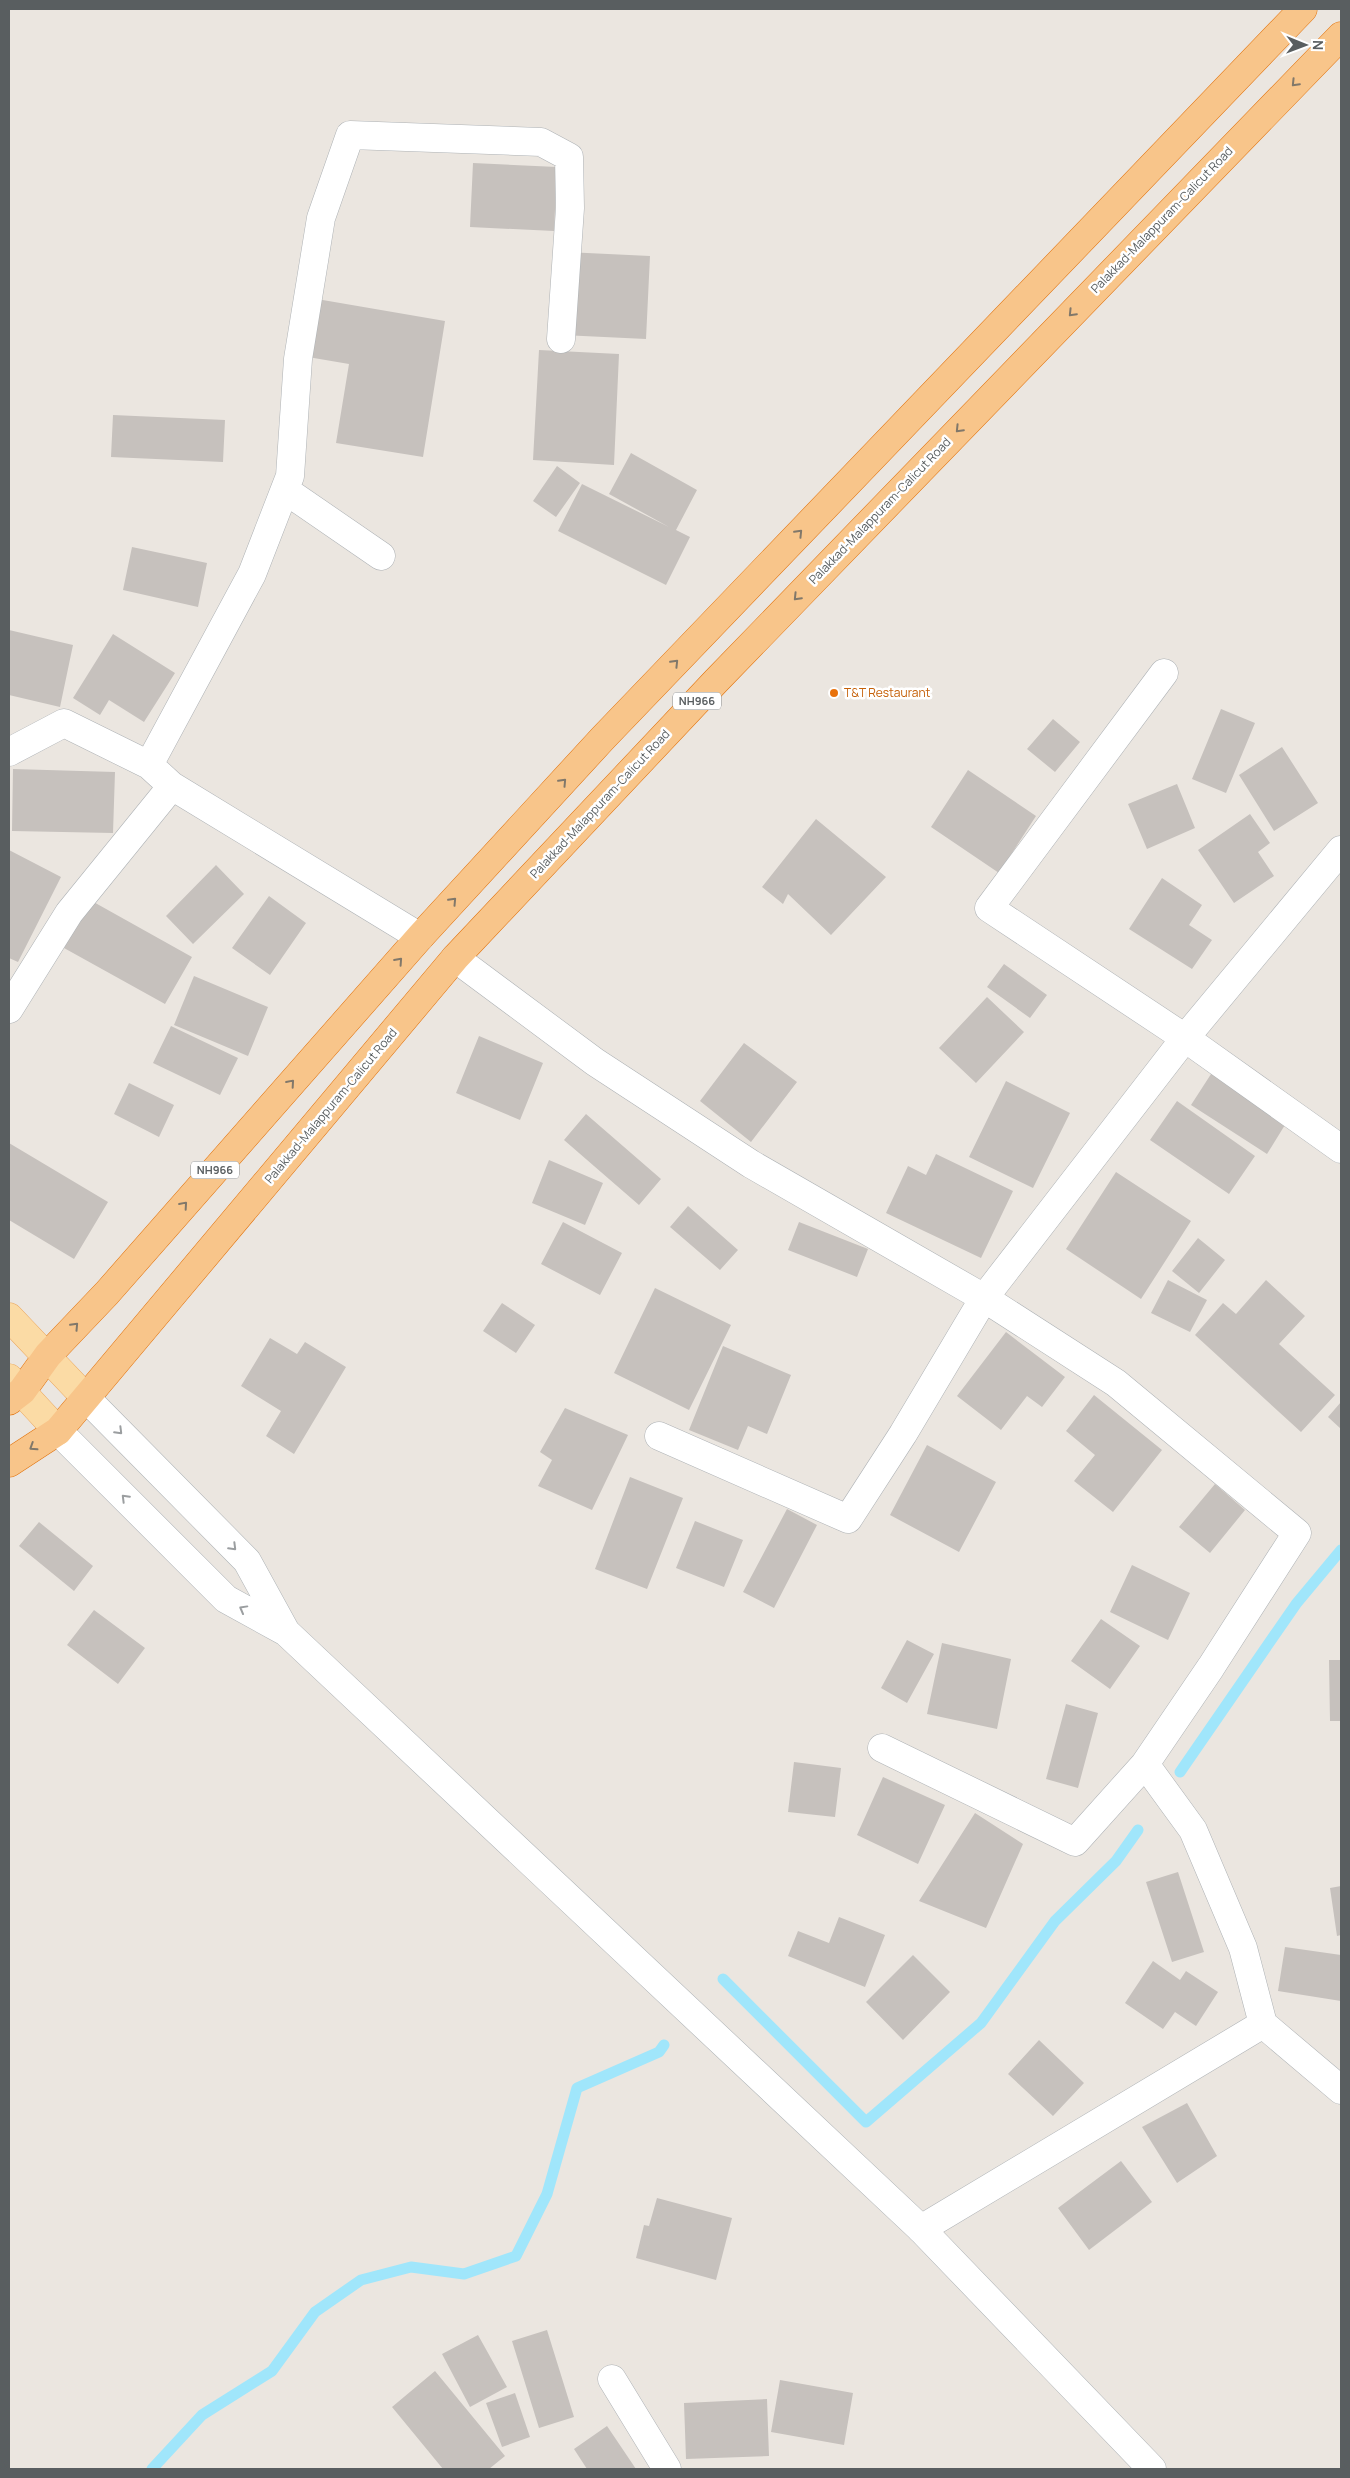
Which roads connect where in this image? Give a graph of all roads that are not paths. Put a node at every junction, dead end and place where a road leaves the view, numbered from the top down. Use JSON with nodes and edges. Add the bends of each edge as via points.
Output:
{"nodes":[{"id":1,"x":1303,"y":9,"type":"edge"},
{"id":2,"x":1341,"y":36,"type":"edge"},
{"id":3,"x":561,"y":339,"type":"dead end"},
{"id":4,"x":284,"y":490,"type":"junction"},
{"id":5,"x":381,"y":556,"type":"dead end"},
{"id":6,"x":1164,"y":673,"type":"dead end"},
{"id":7,"x":9,"y":752,"type":"edge"},
{"id":8,"x":149,"y":765,"type":"junction"},
{"id":9,"x":172,"y":786,"type":"junction"},
{"id":10,"x":1341,"y":850,"type":"edge"},
{"id":11,"x":420,"y":937,"type":"junction"},
{"id":12,"x":455,"y":958,"type":"junction"},
{"id":13,"x":9,"y":1009,"type":"edge"},
{"id":14,"x":1185,"y":1038,"type":"junction"},
{"id":15,"x":1341,"y":1149,"type":"edge"},
{"id":16,"x":984,"y":1298,"type":"junction"},
{"id":17,"x":9,"y":1317,"type":"edge"},
{"id":18,"x":48,"y":1355,"type":"junction"},
{"id":19,"x":13,"y":1390,"type":"edge"},
{"id":20,"x":85,"y":1397,"type":"junction"},
{"id":21,"x":58,"y":1431,"type":"junction"},
{"id":22,"x":659,"y":1436,"type":"dead end"},
{"id":23,"x":9,"y":1463,"type":"edge"},
{"id":24,"x":286,"y":1632,"type":"junction"},
{"id":25,"x":882,"y":1748,"type":"dead end"},
{"id":26,"x":1145,"y":1764,"type":"junction"},
{"id":27,"x":1263,"y":2024,"type":"junction"},
{"id":28,"x":1341,"y":2090,"type":"edge"},
{"id":29,"x":921,"y":2229,"type":"junction"},
{"id":30,"x":612,"y":2379,"type":"dead end"},
{"id":31,"x":667,"y":2469,"type":"edge"},
{"id":32,"x":1152,"y":2469,"type":"edge"}],
"edges":[{"from":11,"to":1,"type":"highway","number":"NH966","one_way":true,"via":[[610,731]]},
{"from":2,"to":12,"type":"highway","name":"Palakkad-Malappuram-Calicut Road","number":"NH966","one_way":true,"via":[[716,681]]},
{"from":3,"to":4,"type":"street","via":[[570,208],[569,157],[541,142],[350,135],[321,218],[298,358],[290,476]]},
{"from":4,"to":5,"type":"street"},
{"from":4,"to":8,"type":"street","via":[[252,574]]},
{"from":6,"to":14,"type":"street","via":[[989,908]]},
{"from":7,"to":8,"type":"street","via":[[64,723]]},
{"from":8,"to":9,"type":"street"},
{"from":9,"to":11,"type":"street"},
{"from":9,"to":13,"type":"street","via":[[69,913]]},
{"from":10,"to":14,"type":"street"},
{"from":18,"to":11,"type":"highway","number":"NH966","one_way":true},
{"from":12,"to":16,"type":"street","via":[[595,1062],[751,1164]]},
{"from":12,"to":20,"type":"highway","name":"Palakkad-Malappuram-Calicut Road","number":"NH966"},
{"from":14,"to":15,"type":"street"},
{"from":14,"to":16,"type":"street"},
{"from":16,"to":22,"type":"street","via":[[848,1519]]},
{"from":16,"to":26,"type":"street","via":[[1116,1383],[1297,1533]]},
{"from":17,"to":18,"type":"main road"},
{"from":18,"to":19,"type":"highway","number":"NH966"},
{"from":18,"to":20,"type":"main road"},
{"from":19,"to":21,"type":"main road"},
{"from":20,"to":21,"type":"highway","name":"Palakkad-Malappuram-Calicut Road","number":"NH966"},
{"from":20,"to":24,"type":"street","one_way":true,"via":[[247,1562]]},
{"from":21,"to":23,"type":"highway","name":"Palakkad-Malappuram-Calicut Road","number":"NH966","one_way":true},
{"from":24,"to":21,"type":"street","one_way":true,"via":[[226,1599]]},
{"from":24,"to":29,"type":"street"},
{"from":25,"to":26,"type":"street","via":[[1075,1842]]},
{"from":26,"to":27,"type":"street","via":[[1193,1830],[1243,1948]]},
{"from":27,"to":28,"type":"street"},
{"from":27,"to":29,"type":"street"},
{"from":29,"to":32,"type":"street"},
{"from":30,"to":31,"type":"street"}]}
